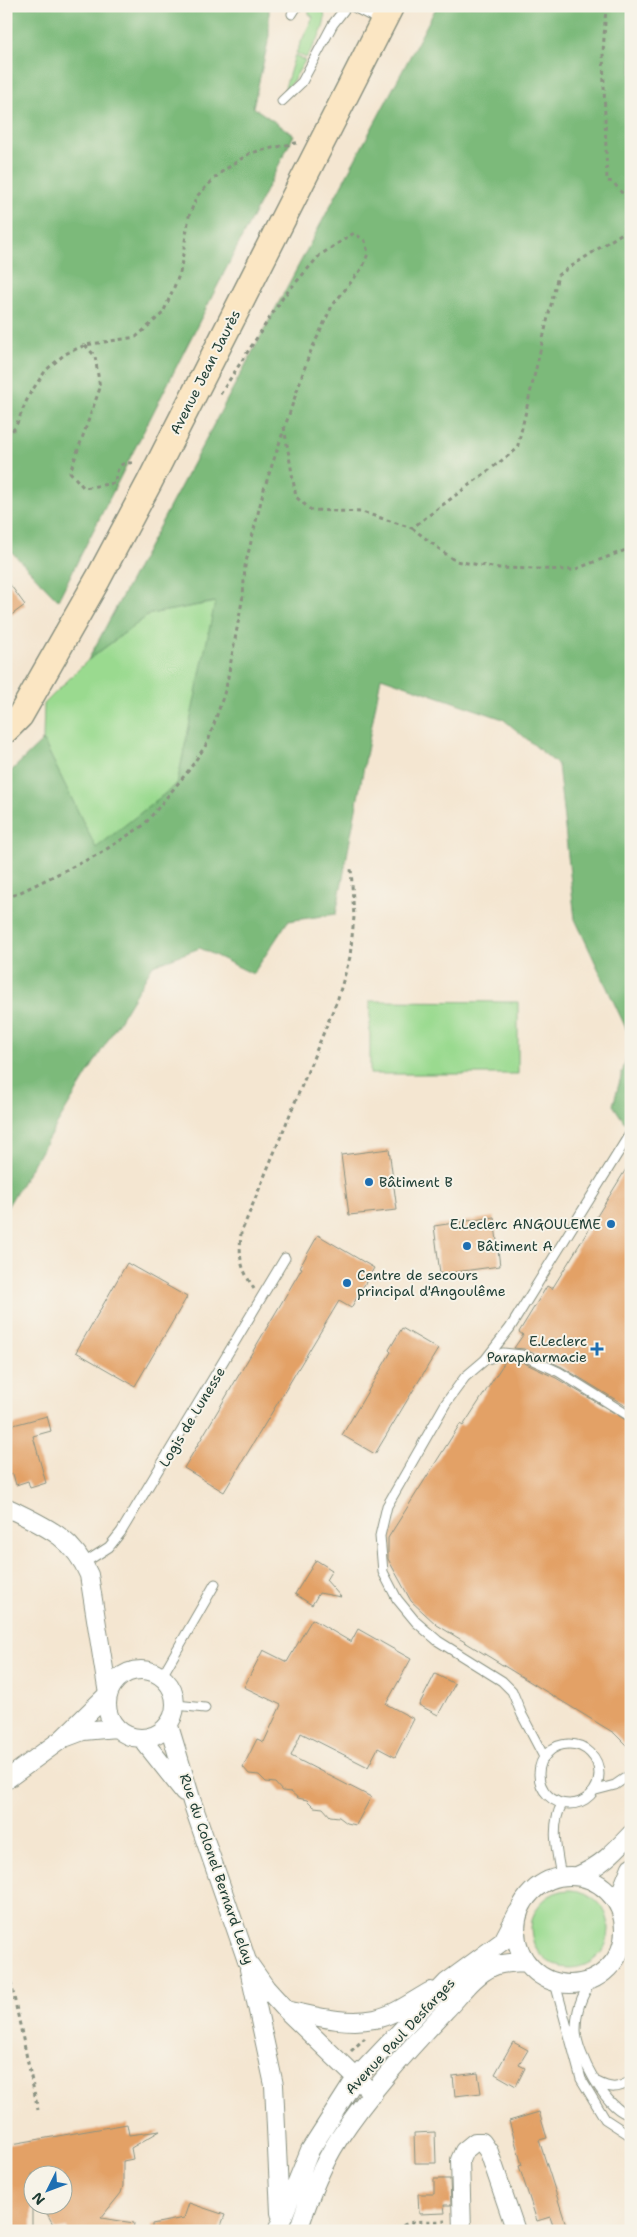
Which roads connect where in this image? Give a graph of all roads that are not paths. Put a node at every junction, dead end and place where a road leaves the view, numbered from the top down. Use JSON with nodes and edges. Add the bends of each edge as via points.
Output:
{"nodes":[{"id":1,"x":347,"y":6,"type":"edge"},
{"id":2,"x":352,"y":6,"type":"edge"},
{"id":3,"x":387,"y":14,"type":"edge"},
{"id":4,"x":282,"y":101,"type":"dead end"},
{"id":5,"x":6,"y":730,"type":"edge"},
{"id":6,"x":631,"y":1132,"type":"edge"},
{"id":7,"x":285,"y":1258,"type":"dead end"},
{"id":8,"x":485,"y":1360,"type":"junction"},
{"id":9,"x":631,"y":1417,"type":"edge"},
{"id":10,"x":6,"y":1507,"type":"edge"},
{"id":11,"x":84,"y":1563,"type":"junction"},
{"id":12,"x":215,"y":1584,"type":"dead end"},
{"id":13,"x":100,"y":1652,"type":"junction"},
{"id":14,"x":130,"y":1671,"type":"junction"},
{"id":15,"x":162,"y":1676,"type":"junction"},
{"id":16,"x":108,"y":1694,"type":"junction"},
{"id":17,"x":176,"y":1705,"type":"junction"},
{"id":18,"x":205,"y":1708,"type":"dead end"},
{"id":19,"x":169,"y":1726,"type":"junction"},
{"id":20,"x":116,"y":1728,"type":"junction"},
{"id":21,"x":62,"y":1739,"type":"junction"},
{"id":22,"x":142,"y":1739,"type":"junction"},
{"id":23,"x":544,"y":1757,"type":"junction"},
{"id":24,"x":631,"y":1774,"type":"edge"},
{"id":25,"x":6,"y":1780,"type":"edge"},
{"id":26,"x":596,"y":1790,"type":"junction"},
{"id":27,"x":192,"y":1802,"type":"junction"},
{"id":28,"x":562,"y":1804,"type":"junction"},
{"id":29,"x":631,"y":1834,"type":"edge"},
{"id":30,"x":631,"y":1867,"type":"edge"},
{"id":31,"x":569,"y":1876,"type":"junction"},
{"id":32,"x":619,"y":1907,"type":"junction"},
{"id":33,"x":518,"y":1912,"type":"junction"},
{"id":34,"x":626,"y":1945,"type":"edge"},
{"id":35,"x":247,"y":1961,"type":"junction"},
{"id":36,"x":526,"y":1962,"type":"junction"},
{"id":37,"x":592,"y":1980,"type":"junction"},
{"id":38,"x":447,"y":1982,"type":"junction"},
{"id":39,"x":556,"y":1982,"type":"junction"},
{"id":40,"x":286,"y":2010,"type":"junction"},
{"id":41,"x":356,"y":2078,"type":"junction"},
{"id":42,"x":595,"y":2081,"type":"junction"},
{"id":43,"x":631,"y":2082,"type":"edge"},
{"id":44,"x":373,"y":2094,"type":"junction"},
{"id":45,"x":631,"y":2114,"type":"edge"},
{"id":46,"x":631,"y":2134,"type":"edge"},
{"id":47,"x":279,"y":2225,"type":"edge"},
{"id":48,"x":462,"y":2226,"type":"edge"},
{"id":49,"x":298,"y":2231,"type":"edge"},
{"id":50,"x":516,"y":2231,"type":"edge"}],
"edges":[{"from":1,"to":4,"type":"lane","via":[[333,24],[302,82]]},
{"from":2,"to":3,"type":"lane"},
{"from":3,"to":5,"type":"main road","name":"Avenue Jean Jaurès","via":[[98,579],[20,716]]},
{"from":6,"to":8,"type":"lane","via":[[510,1328]]},
{"from":7,"to":11,"type":"lane","name":"Logis de Lunesse","via":[[121,1532],[109,1547]]},
{"from":8,"to":9,"type":"lane","via":[[503,1353],[522,1355],[559,1372]]},
{"from":8,"to":23,"type":"lane","via":[[465,1377],[446,1403],[387,1506],[380,1536],[383,1572],[397,1599],[416,1622],[438,1641],[502,1681],[512,1691]]},
{"from":10,"to":11,"type":"street","via":[[62,1538]]},
{"from":11,"to":13,"type":"street","via":[[89,1575]]},
{"from":12,"to":15,"type":"lane"},
{"from":13,"to":14,"type":"street"},
{"from":13,"to":16,"type":"street"},
{"from":14,"to":15,"type":"street","via":[[152,1671]]},
{"from":14,"to":16,"type":"street","via":[[113,1684]]},
{"from":15,"to":17,"type":"street","via":[[174,1694]]},
{"from":16,"to":20,"type":"street","via":[[107,1710]]},
{"from":16,"to":21,"type":"street"},
{"from":17,"to":18,"type":"lane"},
{"from":17,"to":19,"type":"street"},
{"from":19,"to":22,"type":"street","via":[[161,1733]]},
{"from":19,"to":27,"type":"street","name":"Rue du Colonel Bernard Lelay"},
{"from":20,"to":21,"type":"street","via":[[83,1732]]},
{"from":20,"to":22,"type":"street","via":[[123,1734]]},
{"from":21,"to":25,"type":"street"},
{"from":22,"to":27,"type":"street"},
{"from":23,"to":26,"type":"lane","via":[[560,1745],[580,1746],[593,1756],[599,1769]]},
{"from":23,"to":28,"type":"lane","via":[[539,1766],[540,1785],[545,1794]]},
{"from":24,"to":26,"type":"lane","via":[[615,1785]]},
{"from":26,"to":28,"type":"lane","via":[[581,1803]]},
{"from":27,"to":35,"type":"street","name":"Rue du Colonel Bernard Lelay"},
{"from":28,"to":31,"type":"lane","via":[[557,1812],[557,1852]]},
{"from":29,"to":31,"type":"street","via":[[595,1868]]},
{"from":30,"to":32,"type":"street","via":[[620,1894]]},
{"from":31,"to":32,"type":"street","via":[[588,1878],[604,1886]]},
{"from":31,"to":33,"type":"street","via":[[538,1885]]},
{"from":32,"to":34,"type":"street"},
{"from":33,"to":36,"type":"street","via":[[515,1930],[518,1947]]},
{"from":33,"to":38,"type":"street","name":"Avenue Paul Desfarges","via":[[503,1941]]},
{"from":34,"to":37,"type":"street","via":[[608,1969]]},
{"from":35,"to":40,"type":"street","name":"Rue du Colonel Bernard Lelay"},
{"from":35,"to":47,"type":"street","via":[[274,2085]]},
{"from":36,"to":39,"type":"street","via":[[538,1974]]},
{"from":36,"to":44,"type":"street","name":"Avenue Paul Desfarges","via":[[502,1964],[480,1975]]},
{"from":37,"to":39,"type":"street","via":[[574,1984]]},
{"from":37,"to":42,"type":"lane","via":[[580,1998],[576,2033]]},
{"from":38,"to":40,"type":"street","via":[[375,2019],[344,2021]]},
{"from":38,"to":41,"type":"street","name":"Avenue Paul Desfarges"},
{"from":39,"to":46,"type":"lane","via":[[581,2079],[605,2119]]},
{"from":40,"to":41,"type":"street","name":"Rue du Colonel Bernard Lelay"},
{"from":41,"to":44,"type":"street","name":"Rue du Colonel Bernard Lelay"},
{"from":41,"to":47,"type":"street","name":"Avenue Paul Desfarges","via":[[310,2150]]},
{"from":42,"to":43,"type":"lane","via":[[610,2089]]},
{"from":42,"to":45,"type":"lane","via":[[611,2104],[624,2114]]},
{"from":44,"to":49,"type":"street","name":"Avenue Paul Desfarges","via":[[337,2141],[317,2179]]},
{"from":48,"to":50,"type":"street","via":[[460,2160],[469,2146],[482,2142],[489,2152]]}]}
